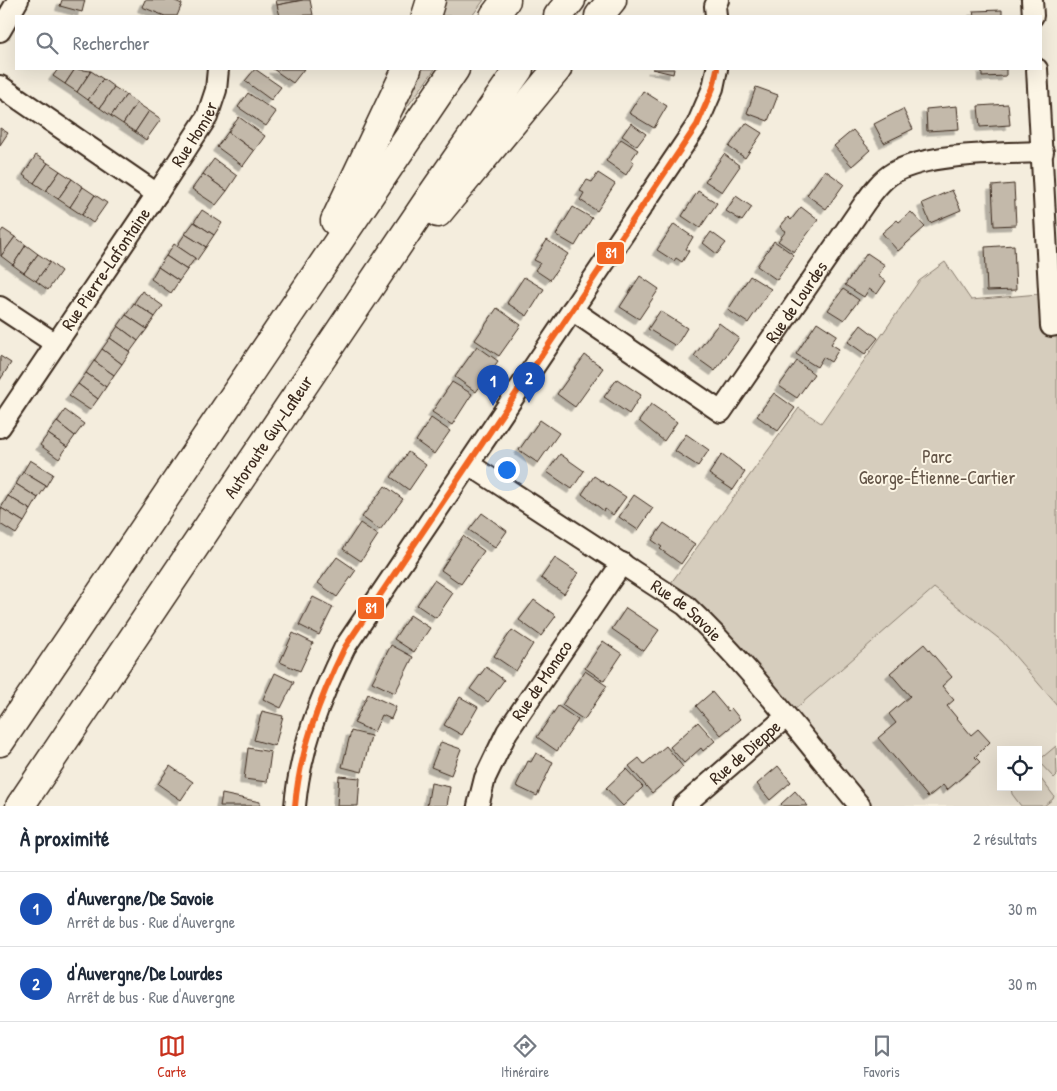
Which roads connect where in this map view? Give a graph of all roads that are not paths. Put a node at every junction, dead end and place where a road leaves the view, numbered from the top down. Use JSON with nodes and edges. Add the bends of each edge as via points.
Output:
{"nodes":[{"id":1,"x":18,"y":0,"type":"edge"},
{"id":2,"x":431,"y":0,"type":"edge"},
{"id":3,"x":506,"y":0,"type":"edge"},
{"id":4,"x":571,"y":0,"type":"edge"},
{"id":5,"x":612,"y":0,"type":"edge"},
{"id":6,"x":718,"y":0,"type":"edge"},
{"id":7,"x":1032,"y":0,"type":"edge"},
{"id":8,"x":426,"y":15,"type":"edge"},
{"id":9,"x":495,"y":15,"type":"edge"},
{"id":10,"x":559,"y":15,"type":"edge"},
{"id":11,"x":600,"y":15,"type":"edge"},
{"id":12,"x":716,"y":15,"type":"edge"},
{"id":13,"x":1033,"y":15,"type":"edge"},
{"id":14,"x":0,"y":31,"type":"edge"},
{"id":15,"x":218,"y":70,"type":"edge"},
{"id":16,"x":407,"y":70,"type":"edge"},
{"id":17,"x":455,"y":70,"type":"edge"},
{"id":18,"x":518,"y":70,"type":"edge"},
{"id":19,"x":556,"y":70,"type":"edge"},
{"id":20,"x":717,"y":70,"type":"edge"},
{"id":21,"x":1037,"y":70,"type":"edge"},
{"id":22,"x":0,"y":86,"type":"edge"},
{"id":23,"x":1042,"y":152,"type":"junction"},
{"id":24,"x":157,"y":194,"type":"junction"},
{"id":25,"x":0,"y":306,"type":"edge"},
{"id":26,"x":572,"y":310,"type":"junction"},
{"id":27,"x":289,"y":314,"type":"junction"},
{"id":28,"x":1057,"y":325,"type":"edge"},
{"id":29,"x":56,"y":344,"type":"junction"},
{"id":30,"x":331,"y":344,"type":"junction"},
{"id":31,"x":0,"y":428,"type":"edge"},
{"id":32,"x":470,"y":465,"type":"junction"},
{"id":33,"x":622,"y":563,"type":"junction"},
{"id":34,"x":786,"y":717,"type":"junction"},
{"id":35,"x":0,"y":742,"type":"edge"},
{"id":36,"x":20,"y":806,"type":"edge"},
{"id":37,"x":295,"y":806,"type":"edge"},
{"id":38,"x":478,"y":806,"type":"edge"},
{"id":39,"x":682,"y":806,"type":"edge"},
{"id":40,"x":860,"y":806,"type":"edge"}],
"edges":[{"from":1,"to":14,"type":"street"},
{"from":2,"to":8,"type":"highway"},
{"from":3,"to":9,"type":"highway"},
{"from":4,"to":10,"type":"highway"},
{"from":5,"to":11,"type":"highway"},
{"from":6,"to":12,"type":"street"},
{"from":7,"to":13,"type":"street"},
{"from":15,"to":24,"type":"street","name":"Rue Homier","via":[[208,117]]},
{"from":16,"to":27,"type":"highway"},
{"from":17,"to":27,"type":"highway"},
{"from":18,"to":30,"type":"highway","name":"Autoroute Guy-Lafleur"},
{"from":19,"to":30,"type":"highway"},
{"from":20,"to":26,"type":"street","via":[[698,125]]},
{"from":21,"to":23,"type":"street"},
{"from":22,"to":24,"type":"street","name":"Rue Pierre-Lafontaine"},
{"from":23,"to":26,"type":"street","name":"Rue de Lourdes","via":[[944,158],[923,162],[881,182],[721,412]]},
{"from":23,"to":28,"type":"street","via":[[1052,326]]},
{"from":24,"to":29,"type":"street","name":"Rue Pierre-Lafontaine"},
{"from":25,"to":29,"type":"street"},
{"from":26,"to":32,"type":"street"},
{"from":27,"to":35,"type":"highway"},
{"from":29,"to":31,"type":"street","name":"Rue Pierre-Lafontaine"},
{"from":30,"to":36,"type":"highway","name":"Autoroute Guy-Lafleur"},
{"from":32,"to":33,"type":"street","name":"Rue de Savoie"},
{"from":32,"to":37,"type":"street","via":[[345,647],[312,721]]},
{"from":33,"to":34,"type":"street","name":"Rue de Savoie","via":[[699,618]]},
{"from":33,"to":38,"type":"street","name":"Rue de Monaco","via":[[507,732],[485,778]]},
{"from":34,"to":39,"type":"street","name":"Rue de Dieppe"},
{"from":34,"to":40,"type":"street","name":"Rue de Savoie"}]}
